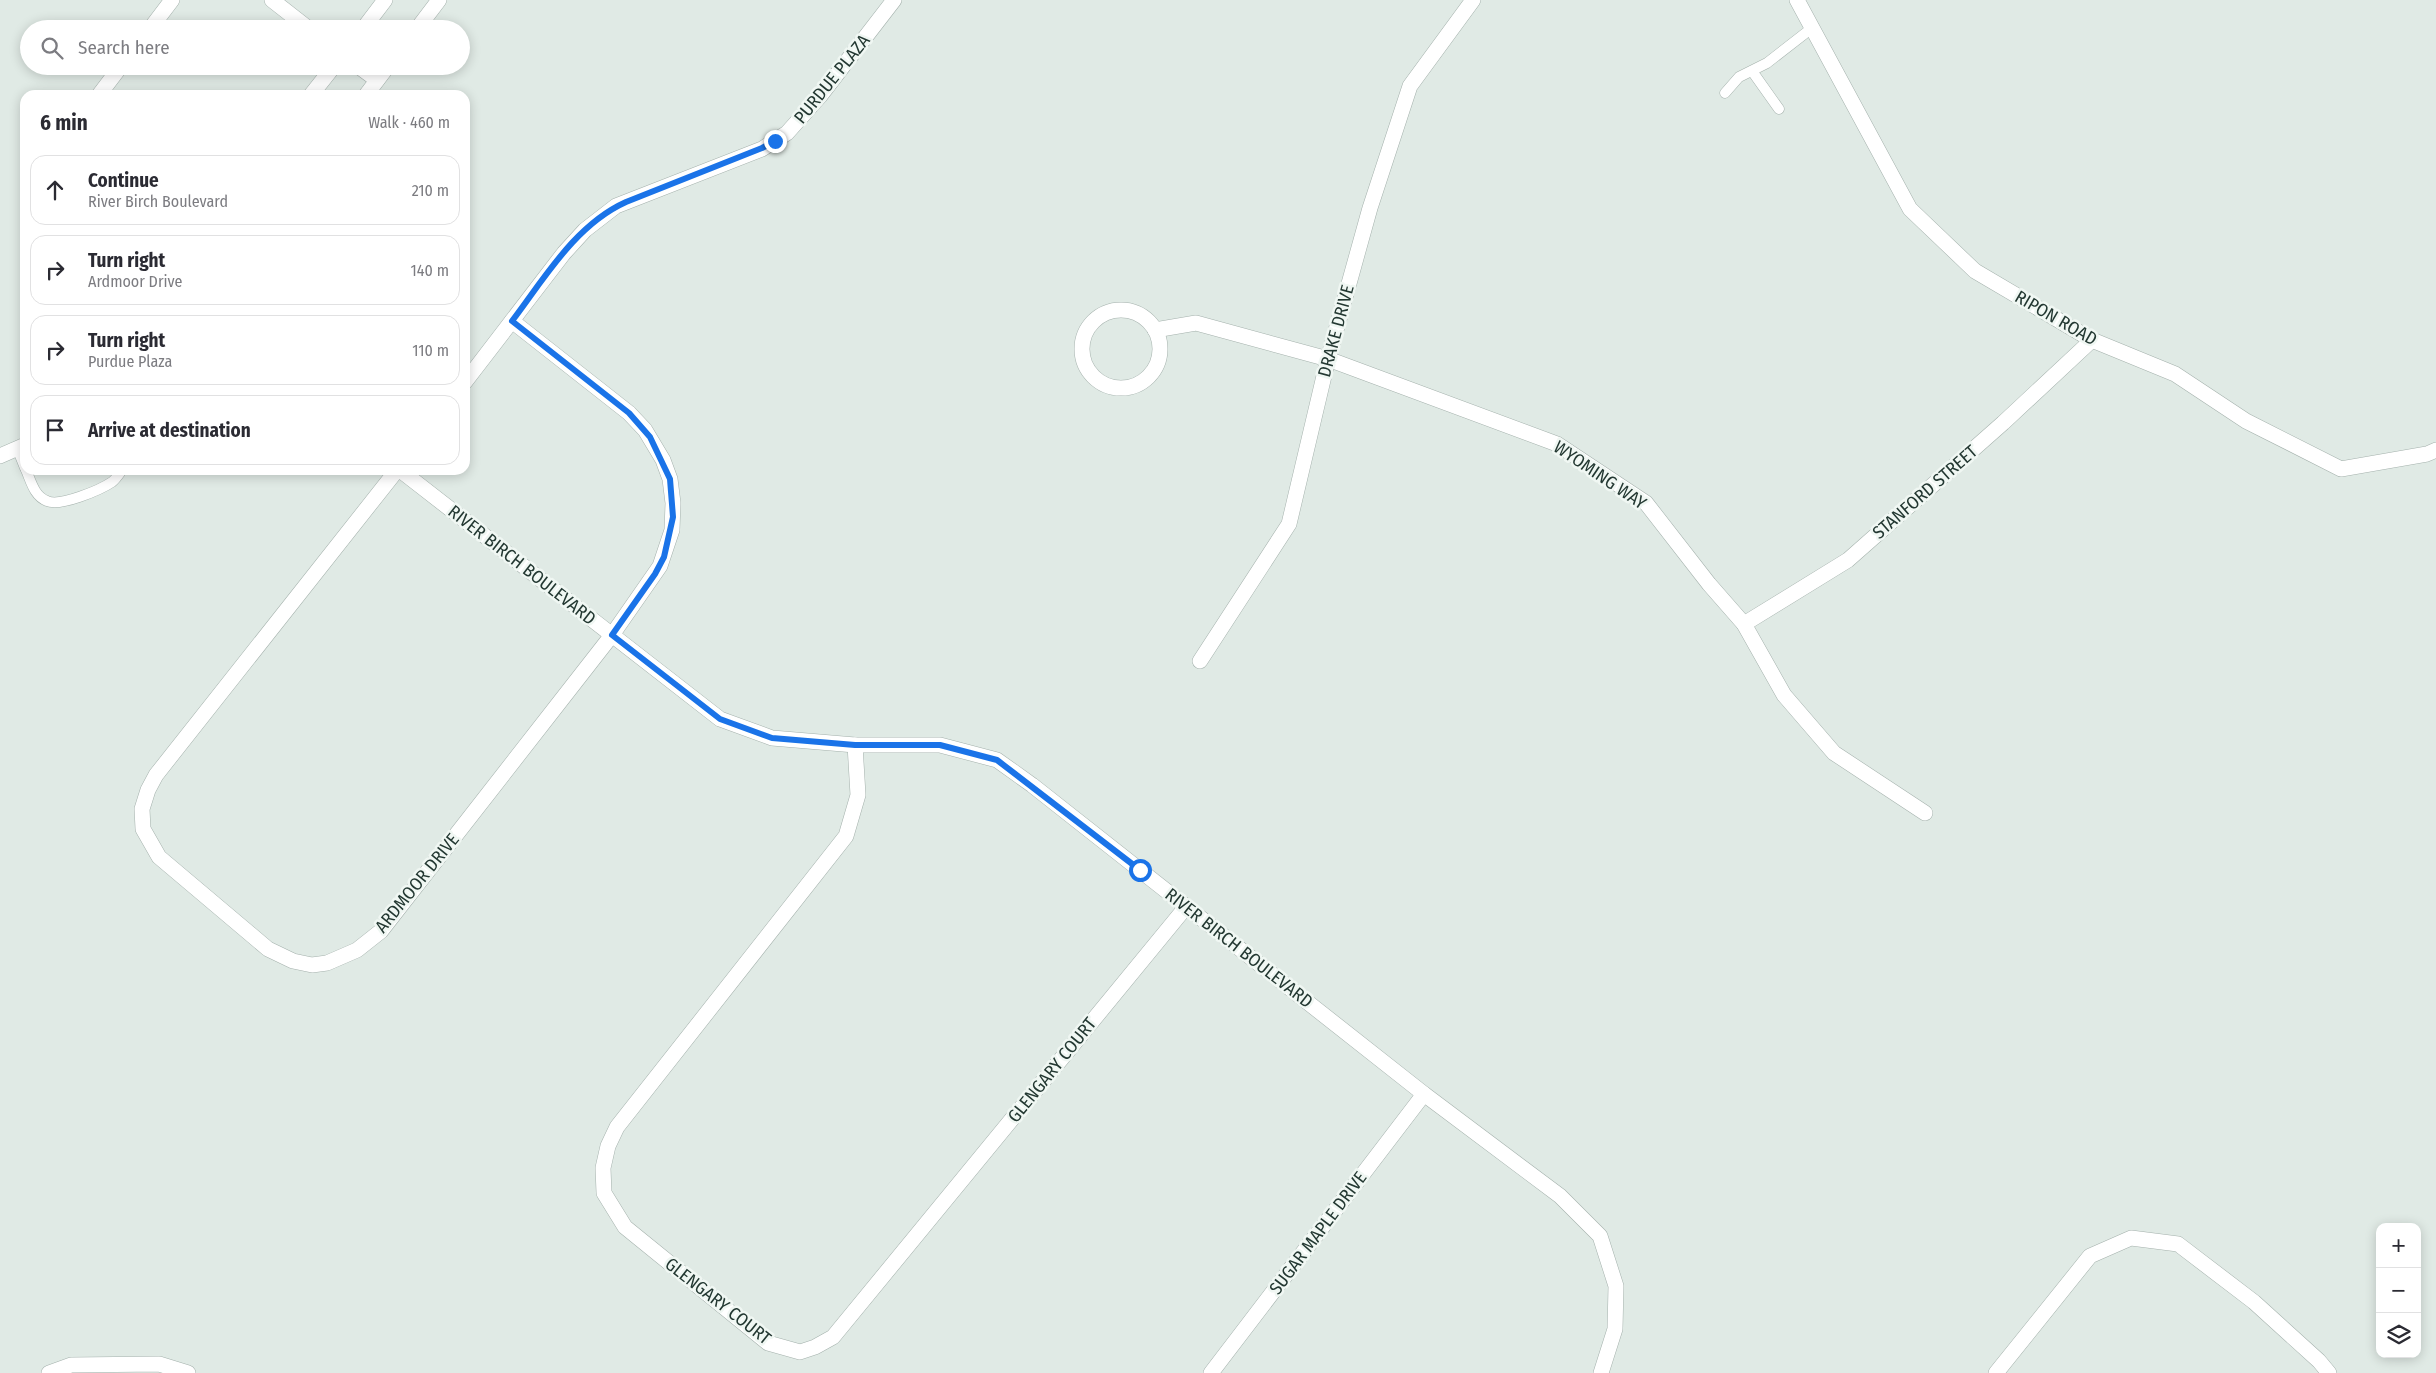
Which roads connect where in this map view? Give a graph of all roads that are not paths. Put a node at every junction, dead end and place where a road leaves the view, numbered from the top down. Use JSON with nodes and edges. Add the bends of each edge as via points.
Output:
{"nodes":[{"id":1,"x":172,"y":0,"type":"edge"},
{"id":2,"x":272,"y":0,"type":"edge"},
{"id":3,"x":385,"y":0,"type":"edge"},
{"id":4,"x":439,"y":0,"type":"edge"},
{"id":5,"x":894,"y":0,"type":"edge"},
{"id":6,"x":1473,"y":0,"type":"edge"},
{"id":7,"x":1797,"y":0,"type":"edge"},
{"id":8,"x":157,"y":20,"type":"edge"},
{"id":9,"x":298,"y":20,"type":"edge"},
{"id":10,"x":370,"y":20,"type":"edge"},
{"id":11,"x":424,"y":20,"type":"edge"},
{"id":12,"x":1812,"y":28,"type":"junction"},
{"id":13,"x":1752,"y":71,"type":"junction"},
{"id":14,"x":114,"y":75,"type":"edge"},
{"id":15,"x":327,"y":75,"type":"edge"},
{"id":16,"x":370,"y":75,"type":"edge"},
{"id":17,"x":381,"y":75,"type":"edge"},
{"id":18,"x":377,"y":80,"type":"junction"},
{"id":19,"x":103,"y":90,"type":"edge"},
{"id":20,"x":315,"y":90,"type":"edge"},
{"id":21,"x":370,"y":90,"type":"edge"},
{"id":22,"x":1725,"y":93,"type":"dead end"},
{"id":23,"x":1779,"y":109,"type":"dead end"},
{"id":24,"x":512,"y":321,"type":"junction"},
{"id":25,"x":1155,"y":330,"type":"junction"},
{"id":26,"x":2092,"y":340,"type":"junction"},
{"id":27,"x":1328,"y":360,"type":"junction"},
{"id":28,"x":470,"y":376,"type":"edge"},
{"id":29,"x":20,"y":446,"type":"edge"},
{"id":30,"x":2436,"y":450,"type":"edge"},
{"id":31,"x":0,"y":456,"type":"edge"},
{"id":32,"x":29,"y":475,"type":"edge"},
{"id":33,"x":118,"y":475,"type":"edge"},
{"id":34,"x":395,"y":475,"type":"edge"},
{"id":35,"x":405,"y":475,"type":"edge"},
{"id":36,"x":1744,"y":624,"type":"junction"},
{"id":37,"x":612,"y":635,"type":"junction"},
{"id":38,"x":1200,"y":661,"type":"dead end"},
{"id":39,"x":855,"y":745,"type":"junction"},
{"id":40,"x":1925,"y":813,"type":"dead end"},
{"id":41,"x":1186,"y":906,"type":"junction"},
{"id":42,"x":1424,"y":1094,"type":"junction"},
{"id":43,"x":49,"y":1373,"type":"edge"},
{"id":44,"x":188,"y":1373,"type":"edge"},
{"id":45,"x":1212,"y":1373,"type":"edge"},
{"id":46,"x":1601,"y":1373,"type":"edge"},
{"id":47,"x":1996,"y":1373,"type":"edge"},
{"id":48,"x":2329,"y":1373,"type":"edge"}],
"edges":[{"from":1,"to":8,"type":"street"},
{"from":2,"to":9,"type":"street"},
{"from":3,"to":10,"type":"street"},
{"from":4,"to":11,"type":"street"},
{"from":5,"to":24,"type":"street","name":"PURDUE PLAZA","via":[[820,96],[787,133],[762,148],[608,212],[575,240]]},
{"from":6,"to":27,"type":"street","name":"DRAKE DRIVE","via":[[1410,86],[1370,208]]},
{"from":7,"to":12,"type":"street","name":"RIPON ROAD"},
{"from":12,"to":13,"type":"lane"},
{"from":12,"to":26,"type":"street","name":"RIPON ROAD","via":[[1910,209],[1975,270]]},
{"from":13,"to":22,"type":"lane","via":[[1739,77]]},
{"from":13,"to":23,"type":"lane"},
{"from":14,"to":19,"type":"street"},
{"from":15,"to":20,"type":"street"},
{"from":16,"to":18,"type":"street"},
{"from":17,"to":18,"type":"street"},
{"from":18,"to":21,"type":"street"},
{"from":24,"to":28,"type":"street","name":"PURDUE PLAZA"},
{"from":24,"to":37,"type":"street","name":"ARDMOOR DRIVE","via":[[629,413],[650,437],[670,479],[673,517],[664,557]]},
{"from":25,"to":25,"type":"street","via":[[1143,316],[1131,310],[1106,312],[1091,323],[1082,340],[1084,365],[1092,376],[1109,386],[1129,388],[1141,383],[1158,363],[1161,349]]},
{"from":25,"to":27,"type":"street","name":"WYOMING WAY","via":[[1196,323]]},
{"from":26,"to":30,"type":"street","name":"RIPON ROAD","via":[[2175,374],[2246,421],[2342,469]]},
{"from":26,"to":36,"type":"street","name":"STANFORD STREET","via":[[1848,560]]},
{"from":27,"to":36,"type":"street","name":"WYOMING WAY","via":[[1557,444],[1646,503]]},
{"from":27,"to":38,"type":"street","name":"DRAKE DRIVE","via":[[1289,524]]},
{"from":29,"to":31,"type":"street"},
{"from":32,"to":33,"type":"lane","via":[[36,492],[54,503],[113,482]]},
{"from":34,"to":37,"type":"street","name":"ARDMOOR DRIVE","via":[[156,775],[142,810],[143,829],[159,857],[268,949],[293,961],[312,965],[340,958],[370,942]]},
{"from":35,"to":37,"type":"street","name":"RIVER BIRCH BOULEVARD"},
{"from":36,"to":40,"type":"street","name":"WYOMING WAY","via":[[1784,695],[1834,753]]},
{"from":37,"to":39,"type":"street","name":"RIVER BIRCH BOULEVARD","via":[[720,719],[772,738]]},
{"from":39,"to":41,"type":"street","name":"RIVER BIRCH BOULEVARD","via":[[940,745],[997,760]]},
{"from":39,"to":41,"type":"street","name":"GLENGARY COURT","via":[[858,795],[846,836],[617,1127],[603,1168],[604,1193],[625,1227],[768,1343],[800,1352],[833,1337]]},
{"from":41,"to":42,"type":"street","name":"RIVER BIRCH BOULEVARD"},
{"from":42,"to":45,"type":"street","name":"SUGAR MAPLE DRIVE"},
{"from":42,"to":46,"type":"street","name":"RIVER BIRCH BOULEVARD","via":[[1560,1196],[1600,1236],[1616,1286],[1615,1329]]},
{"from":43,"to":44,"type":"street","via":[[71,1365],[159,1364]]},
{"from":47,"to":48,"type":"street","via":[[2090,1256],[2131,1238],[2178,1244],[2254,1302],[2320,1361]]}]}
